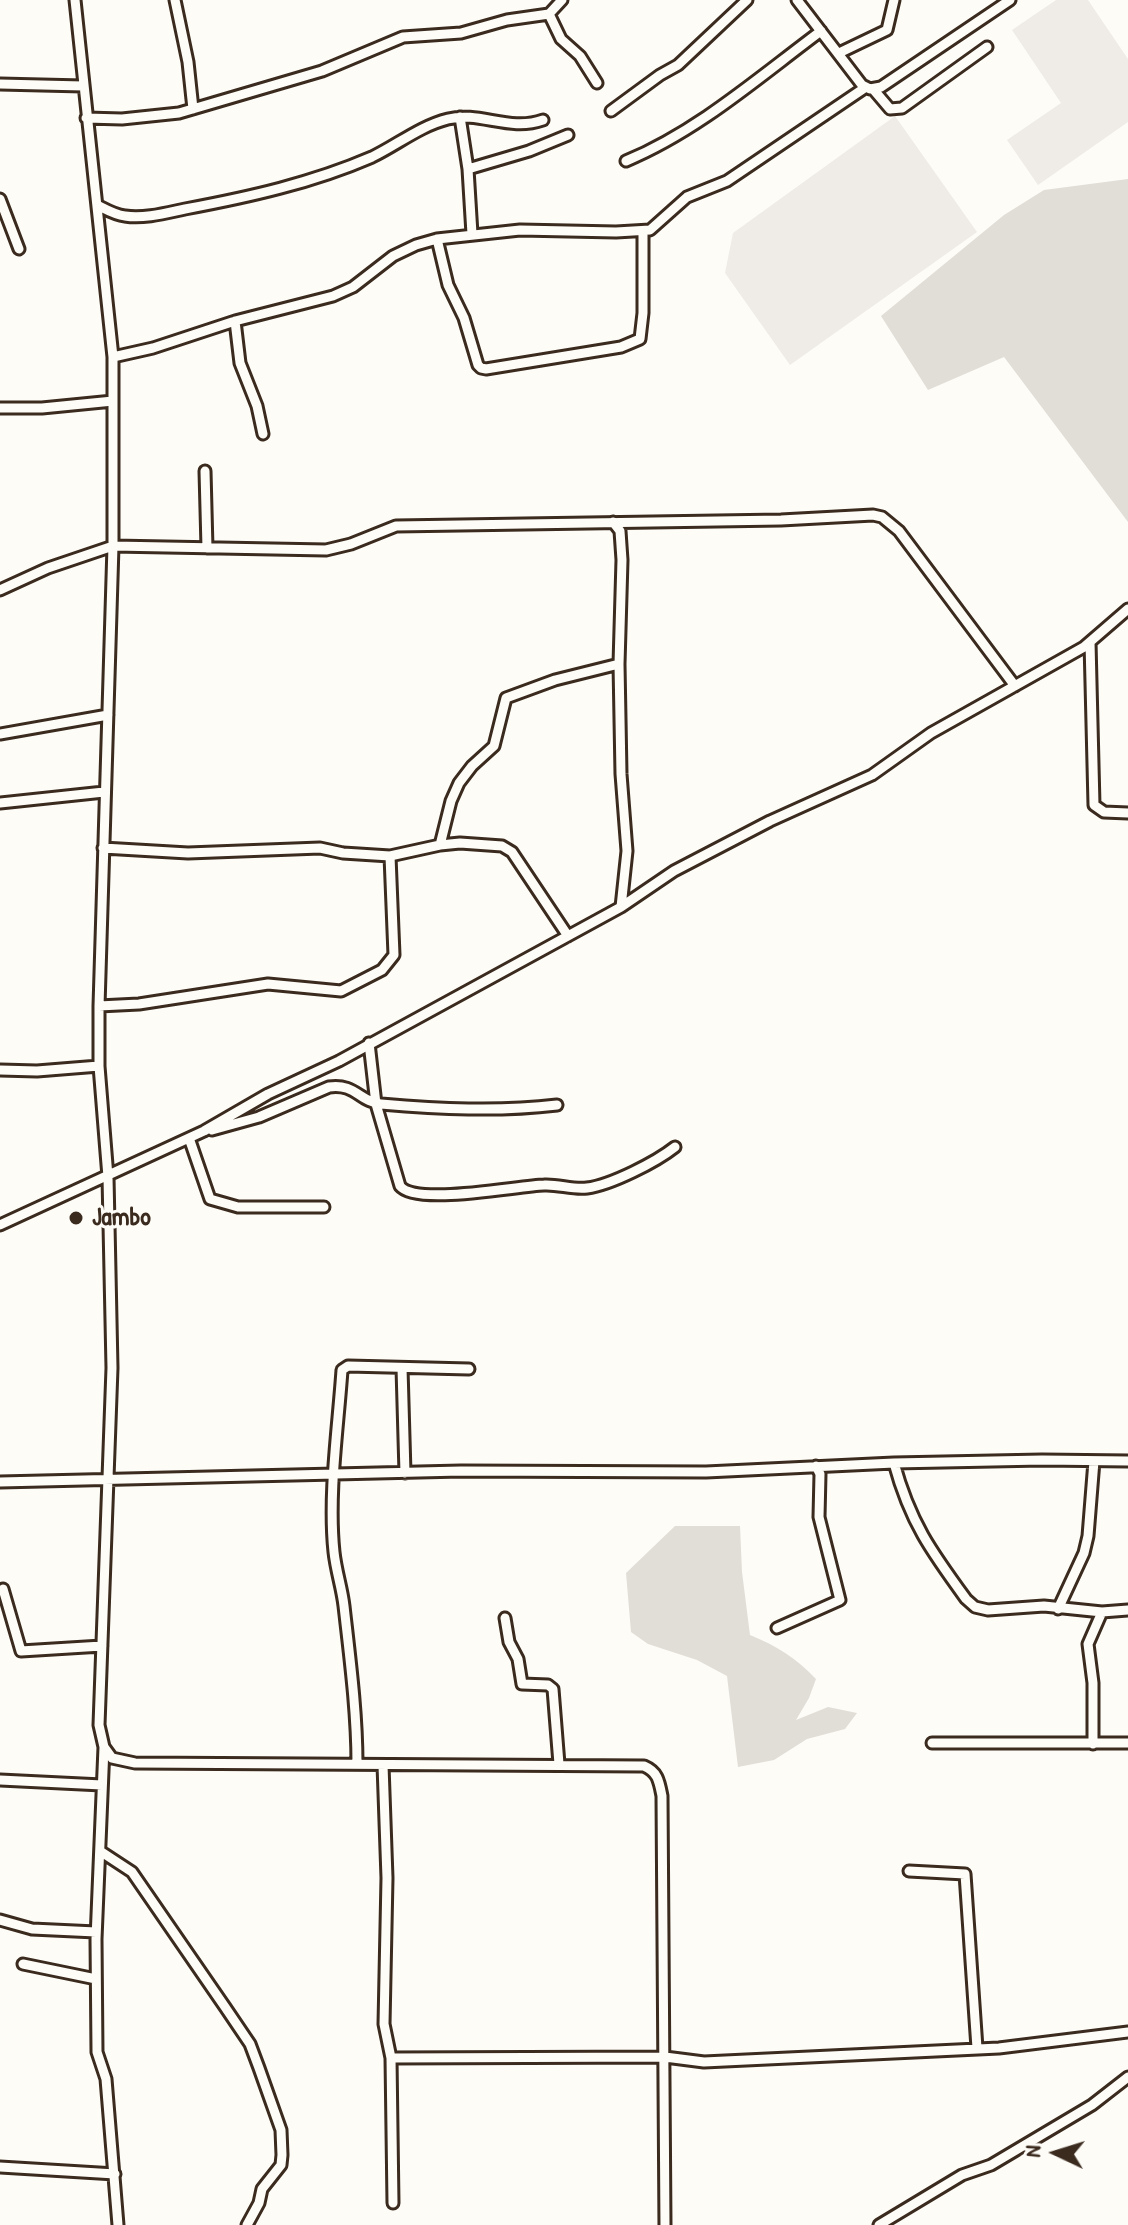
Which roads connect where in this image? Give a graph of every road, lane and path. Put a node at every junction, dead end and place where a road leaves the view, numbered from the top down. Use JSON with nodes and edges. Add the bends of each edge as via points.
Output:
{"nodes":[{"id":1,"x":75,"y":0,"type":"edge"},
{"id":2,"x":175,"y":0,"type":"edge"},
{"id":3,"x":562,"y":0,"type":"edge"},
{"id":4,"x":747,"y":0,"type":"edge"},
{"id":5,"x":797,"y":0,"type":"edge"},
{"id":6,"x":894,"y":0,"type":"edge"},
{"id":7,"x":1010,"y":0,"type":"edge"},
{"id":8,"x":549,"y":14,"type":"junction"},
{"id":9,"x":821,"y":31,"type":"junction"},
{"id":10,"x":987,"y":47,"type":"dead end"},
{"id":11,"x":839,"y":53,"type":"junction"},
{"id":12,"x":597,"y":83,"type":"dead end"},
{"id":13,"x":0,"y":84,"type":"edge"},
{"id":14,"x":83,"y":86,"type":"junction"},
{"id":15,"x":869,"y":88,"type":"junction"},
{"id":16,"x":193,"y":109,"type":"junction"},
{"id":17,"x":611,"y":111,"type":"dead end"},
{"id":18,"x":460,"y":117,"type":"junction"},
{"id":19,"x":86,"y":118,"type":"junction"},
{"id":20,"x":543,"y":120,"type":"dead end"},
{"id":21,"x":568,"y":135,"type":"dead end"},
{"id":22,"x":626,"y":161,"type":"dead end"},
{"id":23,"x":468,"y":169,"type":"junction"},
{"id":24,"x":0,"y":199,"type":"edge"},
{"id":25,"x":97,"y":205,"type":"junction"},
{"id":26,"x":643,"y":232,"type":"junction"},
{"id":27,"x":472,"y":234,"type":"junction"},
{"id":28,"x":437,"y":239,"type":"junction"},
{"id":29,"x":19,"y":249,"type":"dead end"},
{"id":30,"x":235,"y":321,"type":"junction"},
{"id":31,"x":113,"y":357,"type":"junction"},
{"id":32,"x":113,"y":401,"type":"junction"},
{"id":33,"x":0,"y":408,"type":"edge"},
{"id":34,"x":263,"y":434,"type":"dead end"},
{"id":35,"x":205,"y":471,"type":"dead end"},
{"id":36,"x":613,"y":522,"type":"junction"},
{"id":37,"x":113,"y":546,"type":"junction"},
{"id":38,"x":207,"y":548,"type":"junction"},
{"id":39,"x":0,"y":590,"type":"edge"},
{"id":40,"x":1128,"y":609,"type":"edge"},
{"id":41,"x":1090,"y":642,"type":"junction"},
{"id":42,"x":619,"y":664,"type":"junction"},
{"id":43,"x":1015,"y":686,"type":"junction"},
{"id":44,"x":108,"y":715,"type":"junction"},
{"id":45,"x":0,"y":734,"type":"edge"},
{"id":46,"x":104,"y":792,"type":"junction"},
{"id":47,"x":0,"y":803,"type":"edge"},
{"id":48,"x":1128,"y":813,"type":"edge"},
{"id":49,"x":440,"y":845,"type":"junction"},
{"id":50,"x":103,"y":848,"type":"junction"},
{"id":51,"x":390,"y":856,"type":"junction"},
{"id":52,"x":621,"y":907,"type":"junction"},
{"id":53,"x":568,"y":936,"type":"junction"},
{"id":54,"x":99,"y":1006,"type":"junction"},
{"id":55,"x":369,"y":1043,"type":"junction"},
{"id":56,"x":99,"y":1066,"type":"junction"},
{"id":57,"x":0,"y":1070,"type":"edge"},
{"id":58,"x":376,"y":1104,"type":"junction"},
{"id":59,"x":557,"y":1105,"type":"dead end"},
{"id":60,"x":204,"y":1131,"type":"junction"},
{"id":61,"x":189,"y":1138,"type":"junction"},
{"id":62,"x":675,"y":1147,"type":"dead end"},
{"id":63,"x":108,"y":1177,"type":"junction"},
{"id":64,"x":324,"y":1207,"type":"dead end"},
{"id":65,"x":0,"y":1225,"type":"edge"},
{"id":66,"x":402,"y":1368,"type":"junction"},
{"id":67,"x":469,"y":1369,"type":"dead end"},
{"id":68,"x":1094,"y":1461,"type":"junction"},
{"id":69,"x":1128,"y":1461,"type":"edge"},
{"id":70,"x":894,"y":1463,"type":"junction"},
{"id":71,"x":816,"y":1466,"type":"junction"},
{"id":72,"x":405,"y":1473,"type":"junction"},
{"id":73,"x":335,"y":1476,"type":"junction"},
{"id":74,"x":108,"y":1480,"type":"junction"},
{"id":75,"x":0,"y":1482,"type":"edge"},
{"id":76,"x":3,"y":1589,"type":"dead end"},
{"id":77,"x":1058,"y":1609,"type":"junction"},
{"id":78,"x":1128,"y":1610,"type":"edge"},
{"id":79,"x":1102,"y":1612,"type":"junction"},
{"id":80,"x":505,"y":1618,"type":"dead end"},
{"id":81,"x":777,"y":1628,"type":"dead end"},
{"id":82,"x":102,"y":1646,"type":"junction"},
{"id":83,"x":932,"y":1743,"type":"dead end"},
{"id":84,"x":1128,"y":1743,"type":"edge"},
{"id":85,"x":1093,"y":1744,"type":"junction"},
{"id":86,"x":104,"y":1747,"type":"junction"},
{"id":87,"x":357,"y":1764,"type":"junction"},
{"id":88,"x":559,"y":1764,"type":"junction"},
{"id":89,"x":383,"y":1765,"type":"junction"},
{"id":90,"x":0,"y":1780,"type":"edge"},
{"id":91,"x":102,"y":1785,"type":"junction"},
{"id":92,"x":100,"y":1851,"type":"junction"},
{"id":93,"x":909,"y":1871,"type":"dead end"},
{"id":94,"x":0,"y":1920,"type":"edge"},
{"id":95,"x":96,"y":1932,"type":"junction"},
{"id":96,"x":23,"y":1964,"type":"dead end"},
{"id":97,"x":96,"y":1979,"type":"junction"},
{"id":98,"x":1128,"y":2032,"type":"edge"},
{"id":99,"x":977,"y":2048,"type":"junction"},
{"id":100,"x":665,"y":2057,"type":"junction"},
{"id":101,"x":391,"y":2058,"type":"junction"},
{"id":102,"x":1128,"y":2077,"type":"edge"},
{"id":103,"x":0,"y":2167,"type":"edge"},
{"id":104,"x":115,"y":2174,"type":"junction"},
{"id":105,"x":393,"y":2203,"type":"dead end"},
{"id":106,"x":118,"y":2225,"type":"edge"},
{"id":107,"x":247,"y":2225,"type":"edge"},
{"id":108,"x":665,"y":2225,"type":"edge"},
{"id":109,"x":879,"y":2225,"type":"edge"}],
"edges":[{"from":1,"to":14,"type":"street"},
{"from":2,"to":16,"type":"street"},
{"from":3,"to":8,"type":"street"},
{"from":4,"to":17,"type":"street","via":[[678,65]]},
{"from":5,"to":9,"type":"street"},
{"from":6,"to":11,"type":"street","via":[[887,30]]},
{"from":7,"to":15,"type":"street","via":[[881,87]]},
{"from":8,"to":12,"type":"street","via":[[561,39]]},
{"from":8,"to":16,"type":"street","via":[[461,33],[403,37],[322,71]]},
{"from":9,"to":11,"type":"street"},
{"from":9,"to":22,"type":"street","via":[[733,98]]},
{"from":10,"to":15,"type":"street","via":[[902,108],[890,109]]},
{"from":11,"to":15,"type":"street"},
{"from":13,"to":14,"type":"street"},
{"from":14,"to":19,"type":"street"},
{"from":15,"to":26,"type":"street","via":[[727,181],[687,197],[657,226]]},
{"from":16,"to":19,"type":"street","via":[[150,118]]},
{"from":18,"to":20,"type":"street","via":[[516,125]]},
{"from":18,"to":23,"type":"street"},
{"from":18,"to":25,"type":"street","via":[[440,121],[321,177],[263,193],[136,217]]},
{"from":19,"to":25,"type":"street"},
{"from":21,"to":23,"type":"street"},
{"from":23,"to":27,"type":"street"},
{"from":24,"to":29,"type":"street"},
{"from":25,"to":31,"type":"street"},
{"from":26,"to":27,"type":"street"},
{"from":26,"to":28,"type":"street","via":[[640,339],[621,347],[486,369],[478,365]]},
{"from":27,"to":28,"type":"street"},
{"from":28,"to":30,"type":"street","via":[[393,256],[333,296]]},
{"from":30,"to":31,"type":"street"},
{"from":30,"to":34,"type":"street","via":[[240,363]]},
{"from":31,"to":32,"type":"street"},
{"from":32,"to":33,"type":"street"},
{"from":32,"to":37,"type":"street"},
{"from":35,"to":38,"type":"street"},
{"from":36,"to":38,"type":"street","via":[[396,526],[326,550]]},
{"from":36,"to":42,"type":"street","via":[[622,540]]},
{"from":36,"to":43,"type":"street","via":[[882,517],[899,531]]},
{"from":37,"to":38,"type":"street"},
{"from":37,"to":39,"type":"street"},
{"from":37,"to":44,"type":"street"},
{"from":40,"to":41,"type":"street"},
{"from":41,"to":43,"type":"street"},
{"from":41,"to":48,"type":"street","via":[[1094,805],[1104,812]]},
{"from":42,"to":49,"type":"street","via":[[506,698],[494,746],[459,783]]},
{"from":42,"to":52,"type":"street","via":[[627,851]]},
{"from":43,"to":52,"type":"street","via":[[931,733],[872,775],[674,871]]},
{"from":44,"to":45,"type":"street"},
{"from":44,"to":46,"type":"street"},
{"from":46,"to":47,"type":"street"},
{"from":46,"to":50,"type":"street"},
{"from":49,"to":51,"type":"street"},
{"from":49,"to":53,"type":"street","via":[[508,849]]},
{"from":50,"to":51,"type":"street","via":[[188,853],[320,848]]},
{"from":50,"to":54,"type":"street"},
{"from":51,"to":54,"type":"street","via":[[394,955],[382,970],[341,991],[268,984]]},
{"from":52,"to":53,"type":"street"},
{"from":53,"to":55,"type":"street"},
{"from":54,"to":56,"type":"street"},
{"from":55,"to":58,"type":"street"},
{"from":55,"to":60,"type":"street"},
{"from":56,"to":57,"type":"street"},
{"from":56,"to":63,"type":"street"},
{"from":58,"to":59,"type":"street","via":[[483,1110]]},
{"from":58,"to":60,"type":"street","via":[[340,1085],[259,1117]]},
{"from":58,"to":62,"type":"street","via":[[400,1186],[422,1196],[549,1185],[587,1188]]},
{"from":60,"to":61,"type":"street"},
{"from":61,"to":63,"type":"street"},
{"from":61,"to":64,"type":"street","via":[[210,1199],[238,1207]]},
{"from":63,"to":65,"type":"street"},
{"from":63,"to":74,"type":"street"},
{"from":66,"to":67,"type":"street"},
{"from":66,"to":72,"type":"street"},
{"from":66,"to":73,"type":"street","via":[[342,1370]]},
{"from":68,"to":69,"type":"street"},
{"from":68,"to":70,"type":"street"},
{"from":68,"to":77,"type":"street","via":[[1084,1553]]},
{"from":70,"to":71,"type":"street"},
{"from":70,"to":77,"type":"street","via":[[920,1533],[970,1604],[988,1610]]},
{"from":71,"to":72,"type":"street","via":[[706,1472]]},
{"from":71,"to":81,"type":"street","via":[[822,1531],[840,1600]]},
{"from":72,"to":73,"type":"street"},
{"from":73,"to":74,"type":"street"},
{"from":73,"to":87,"type":"street","via":[[334,1553],[357,1720]]},
{"from":74,"to":75,"type":"street"},
{"from":74,"to":82,"type":"street"},
{"from":76,"to":82,"type":"street","via":[[21,1651]]},
{"from":77,"to":79,"type":"street"},
{"from":78,"to":79,"type":"street"},
{"from":79,"to":85,"type":"street","via":[[1088,1644]]},
{"from":80,"to":88,"type":"street","via":[[522,1684],[553,1689]]},
{"from":82,"to":86,"type":"street","via":[[99,1725]]},
{"from":83,"to":85,"type":"street"},
{"from":84,"to":85,"type":"street"},
{"from":86,"to":87,"type":"street","via":[[112,1758],[135,1763]]},
{"from":86,"to":91,"type":"street"},
{"from":87,"to":89,"type":"street"},
{"from":88,"to":89,"type":"street"},
{"from":88,"to":100,"type":"street","via":[[644,1766],[659,1779]]},
{"from":89,"to":101,"type":"street","via":[[384,2024]]},
{"from":90,"to":91,"type":"street"},
{"from":91,"to":92,"type":"street"},
{"from":92,"to":95,"type":"street"},
{"from":92,"to":107,"type":"street","via":[[132,1872],[250,2044],[281,2130],[282,2155]]},
{"from":93,"to":99,"type":"street","via":[[965,1874]]},
{"from":94,"to":95,"type":"street","via":[[32,1929]]},
{"from":95,"to":97,"type":"street"},
{"from":96,"to":97,"type":"street"},
{"from":97,"to":104,"type":"street","via":[[97,2052],[106,2079]]},
{"from":98,"to":99,"type":"street"},
{"from":99,"to":100,"type":"street","via":[[704,2062]]},
{"from":100,"to":101,"type":"street"},
{"from":100,"to":108,"type":"street"},
{"from":101,"to":105,"type":"street"},
{"from":102,"to":109,"type":"street","via":[[1092,2105]]},
{"from":103,"to":104,"type":"street"},
{"from":104,"to":106,"type":"street"}]}
